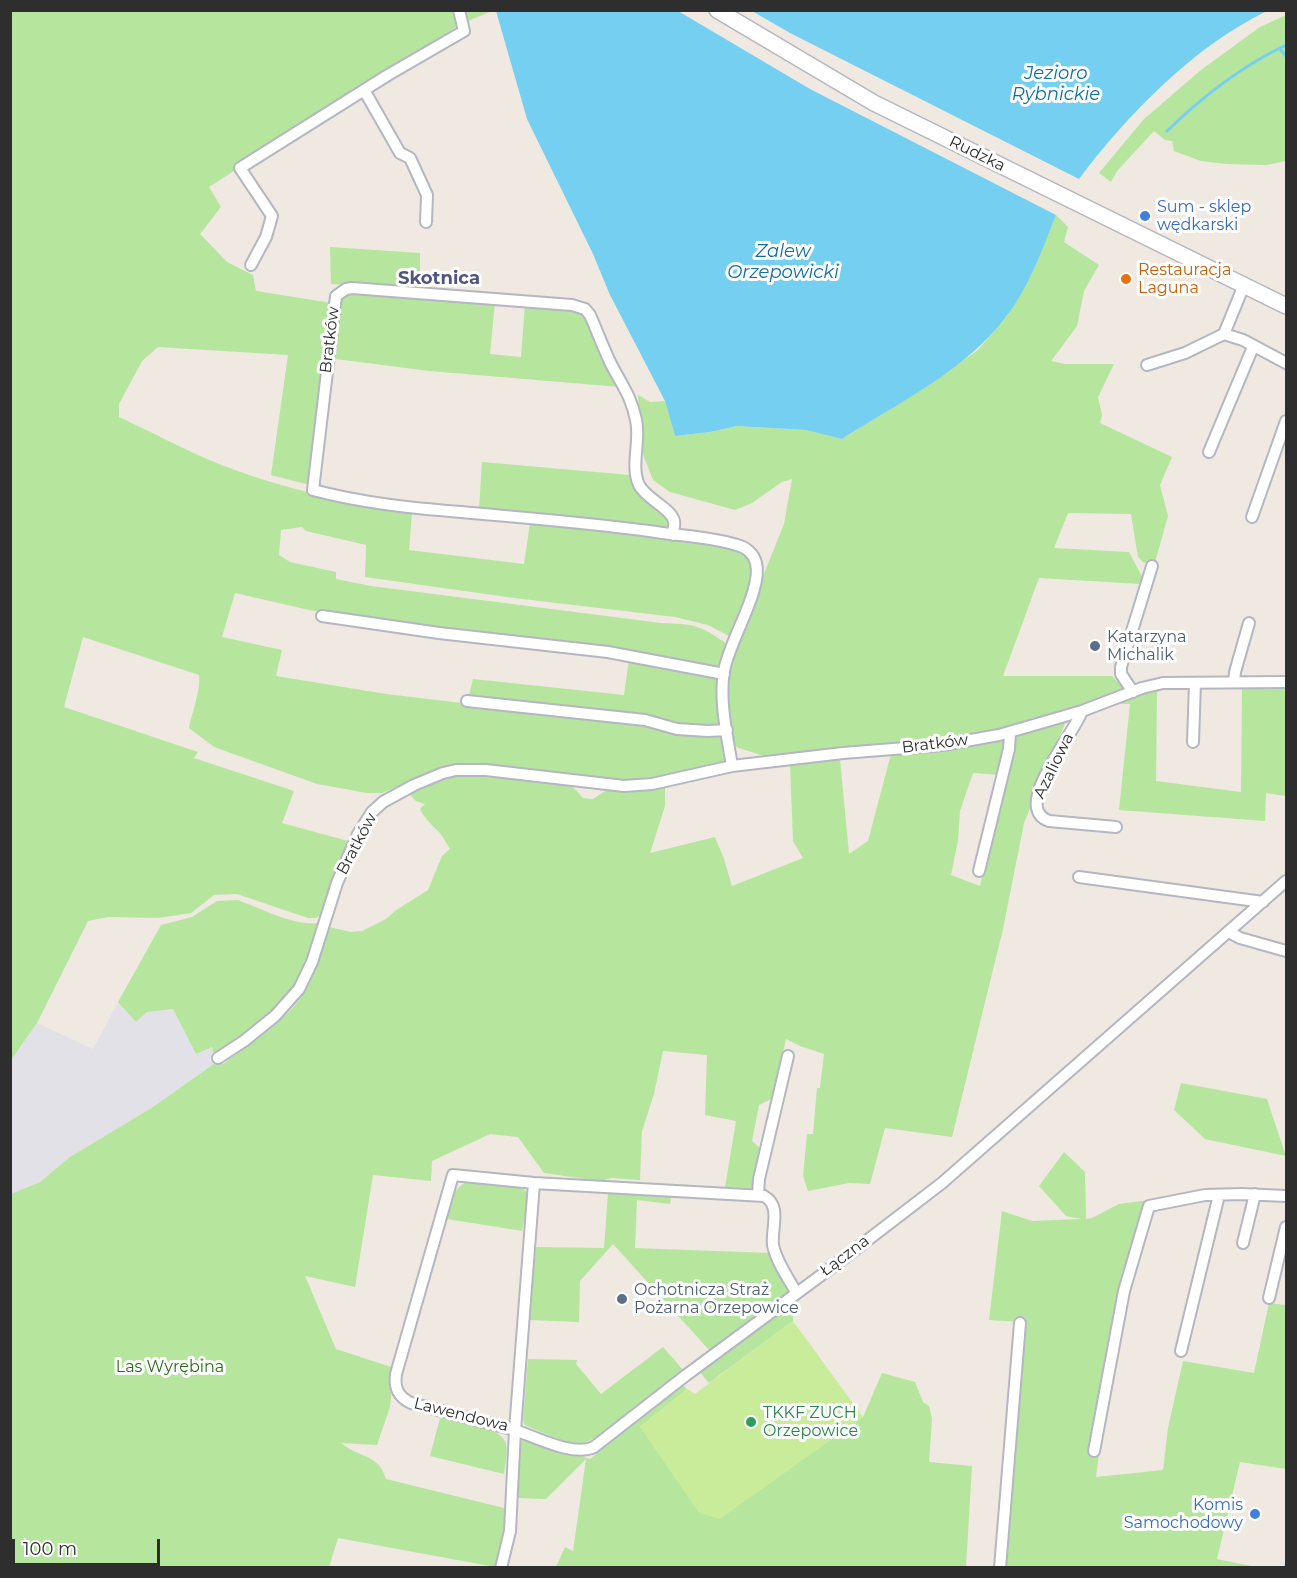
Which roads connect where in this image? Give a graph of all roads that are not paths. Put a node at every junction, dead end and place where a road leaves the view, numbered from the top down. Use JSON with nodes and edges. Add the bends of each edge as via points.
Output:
{"nodes":[{"id":1,"x":459,"y":10,"type":"edge"},
{"id":2,"x":717,"y":10,"type":"edge"},
{"id":3,"x":364,"y":90,"type":"junction"},
{"id":4,"x":426,"y":222,"type":"dead end"},
{"id":5,"x":251,"y":265,"type":"dead end"},
{"id":6,"x":1244,"y":285,"type":"junction"},
{"id":7,"x":1287,"y":306,"type":"edge"},
{"id":8,"x":1224,"y":333,"type":"junction"},
{"id":9,"x":1253,"y":347,"type":"junction"},
{"id":10,"x":1287,"y":363,"type":"edge"},
{"id":11,"x":1147,"y":365,"type":"dead end"},
{"id":12,"x":1287,"y":421,"type":"edge"},
{"id":13,"x":1209,"y":452,"type":"dead end"},
{"id":14,"x":1252,"y":517,"type":"dead end"},
{"id":15,"x":673,"y":535,"type":"junction"},
{"id":16,"x":1152,"y":566,"type":"dead end"},
{"id":17,"x":322,"y":616,"type":"dead end"},
{"id":18,"x":1249,"y":623,"type":"dead end"},
{"id":19,"x":724,"y":674,"type":"junction"},
{"id":20,"x":1234,"y":682,"type":"junction"},
{"id":21,"x":1287,"y":682,"type":"edge"},
{"id":22,"x":1195,"y":683,"type":"junction"},
{"id":23,"x":1133,"y":692,"type":"junction"},
{"id":24,"x":467,"y":701,"type":"dead end"},
{"id":25,"x":1082,"y":711,"type":"junction"},
{"id":26,"x":727,"y":730,"type":"junction"},
{"id":27,"x":1010,"y":732,"type":"junction"},
{"id":28,"x":1193,"y":741,"type":"dead end"},
{"id":29,"x":732,"y":766,"type":"junction"},
{"id":30,"x":1116,"y":827,"type":"dead end"},
{"id":31,"x":979,"y":871,"type":"dead end"},
{"id":32,"x":1080,"y":876,"type":"dead end"},
{"id":33,"x":1287,"y":881,"type":"edge"},
{"id":34,"x":1263,"y":902,"type":"junction"},
{"id":35,"x":1228,"y":932,"type":"junction"},
{"id":36,"x":1287,"y":951,"type":"edge"},
{"id":37,"x":788,"y":1056,"type":"dead end"},
{"id":38,"x":218,"y":1058,"type":"dead end"},
{"id":39,"x":534,"y":1182,"type":"junction"},
{"id":40,"x":1255,"y":1194,"type":"junction"},
{"id":41,"x":1219,"y":1195,"type":"junction"},
{"id":42,"x":758,"y":1196,"type":"junction"},
{"id":43,"x":1287,"y":1196,"type":"edge"},
{"id":44,"x":1287,"y":1227,"type":"edge"},
{"id":45,"x":1243,"y":1243,"type":"dead end"},
{"id":46,"x":796,"y":1292,"type":"junction"},
{"id":47,"x":1269,"y":1298,"type":"dead end"},
{"id":48,"x":1020,"y":1323,"type":"dead end"},
{"id":49,"x":1181,"y":1351,"type":"dead end"},
{"id":50,"x":515,"y":1430,"type":"junction"},
{"id":51,"x":1094,"y":1451,"type":"dead end"},
{"id":52,"x":501,"y":1568,"type":"edge"},
{"id":53,"x":1000,"y":1568,"type":"edge"}],
"edges":[{"from":1,"to":3,"type":"street","via":[[464,31]]},
{"from":2,"to":6,"type":"main road","name":"Rudzka","via":[[874,103]]},
{"from":3,"to":4,"type":"street","via":[[400,153],[410,158],[427,195]]},
{"from":3,"to":5,"type":"street","via":[[240,168],[272,216]]},
{"from":6,"to":7,"type":"main road","name":"Rudzka"},
{"from":6,"to":8,"type":"street"},
{"from":8,"to":9,"type":"street"},
{"from":8,"to":11,"type":"street","via":[[1185,353]]},
{"from":9,"to":10,"type":"street"},
{"from":9,"to":13,"type":"street"},
{"from":12,"to":14,"type":"street"},
{"from":15,"to":15,"type":"street","name":"Bratków","via":[[670,514],[639,485],[637,422],[626,388],[585,309],[352,288],[336,296],[313,490],[402,507]]},
{"from":15,"to":19,"type":"street","name":"Bratków","via":[[738,545],[756,560],[756,583]]},
{"from":16,"to":23,"type":"street","via":[[1120,667]]},
{"from":17,"to":19,"type":"street","via":[[608,652]]},
{"from":18,"to":20,"type":"street"},
{"from":19,"to":26,"type":"street","name":"Bratków"},
{"from":20,"to":21,"type":"street","name":"Bratków"},
{"from":20,"to":22,"type":"street","name":"Bratków"},
{"from":22,"to":23,"type":"street","name":"Bratków","via":[[1163,683]]},
{"from":22,"to":28,"type":"street"},
{"from":23,"to":25,"type":"street","name":"Bratków"},
{"from":24,"to":26,"type":"street","via":[[645,720],[676,729]]},
{"from":25,"to":27,"type":"street","name":"Bratków"},
{"from":25,"to":30,"type":"street","name":"Azaliowa","via":[[1041,787],[1036,812],[1053,822]]},
{"from":26,"to":29,"type":"street","name":"Bratków"},
{"from":27,"to":29,"type":"street","name":"Bratków","via":[[943,745]]},
{"from":27,"to":31,"type":"street"},
{"from":29,"to":38,"type":"street","name":"Bratków","via":[[652,784],[624,786],[456,770],[424,780],[383,802],[372,812],[350,850],[299,989],[268,1022]]},
{"from":32,"to":34,"type":"street"},
{"from":33,"to":34,"type":"street","name":"Łączna"},
{"from":34,"to":35,"type":"street","name":"Łączna"},
{"from":35,"to":36,"type":"street"},
{"from":35,"to":46,"type":"street","name":"Łączna","via":[[942,1183]]},
{"from":37,"to":42,"type":"street"},
{"from":39,"to":42,"type":"street","name":"Lawendowa"},
{"from":39,"to":50,"type":"street","name":"Lawendowa"},
{"from":39,"to":50,"type":"street","name":"Lawendowa","via":[[453,1175],[395,1380],[398,1393],[411,1403]]},
{"from":40,"to":41,"type":"street"},
{"from":40,"to":43,"type":"street"},
{"from":40,"to":45,"type":"street"},
{"from":41,"to":49,"type":"street"},
{"from":41,"to":51,"type":"street","via":[[1149,1206],[1124,1292]]},
{"from":42,"to":46,"type":"street","via":[[773,1204],[773,1245]]},
{"from":44,"to":47,"type":"street"},
{"from":46,"to":50,"type":"street","name":"Łączna","via":[[590,1449],[574,1450]]},
{"from":48,"to":53,"type":"street"},
{"from":50,"to":52,"type":"street","via":[[510,1531]]}]}
